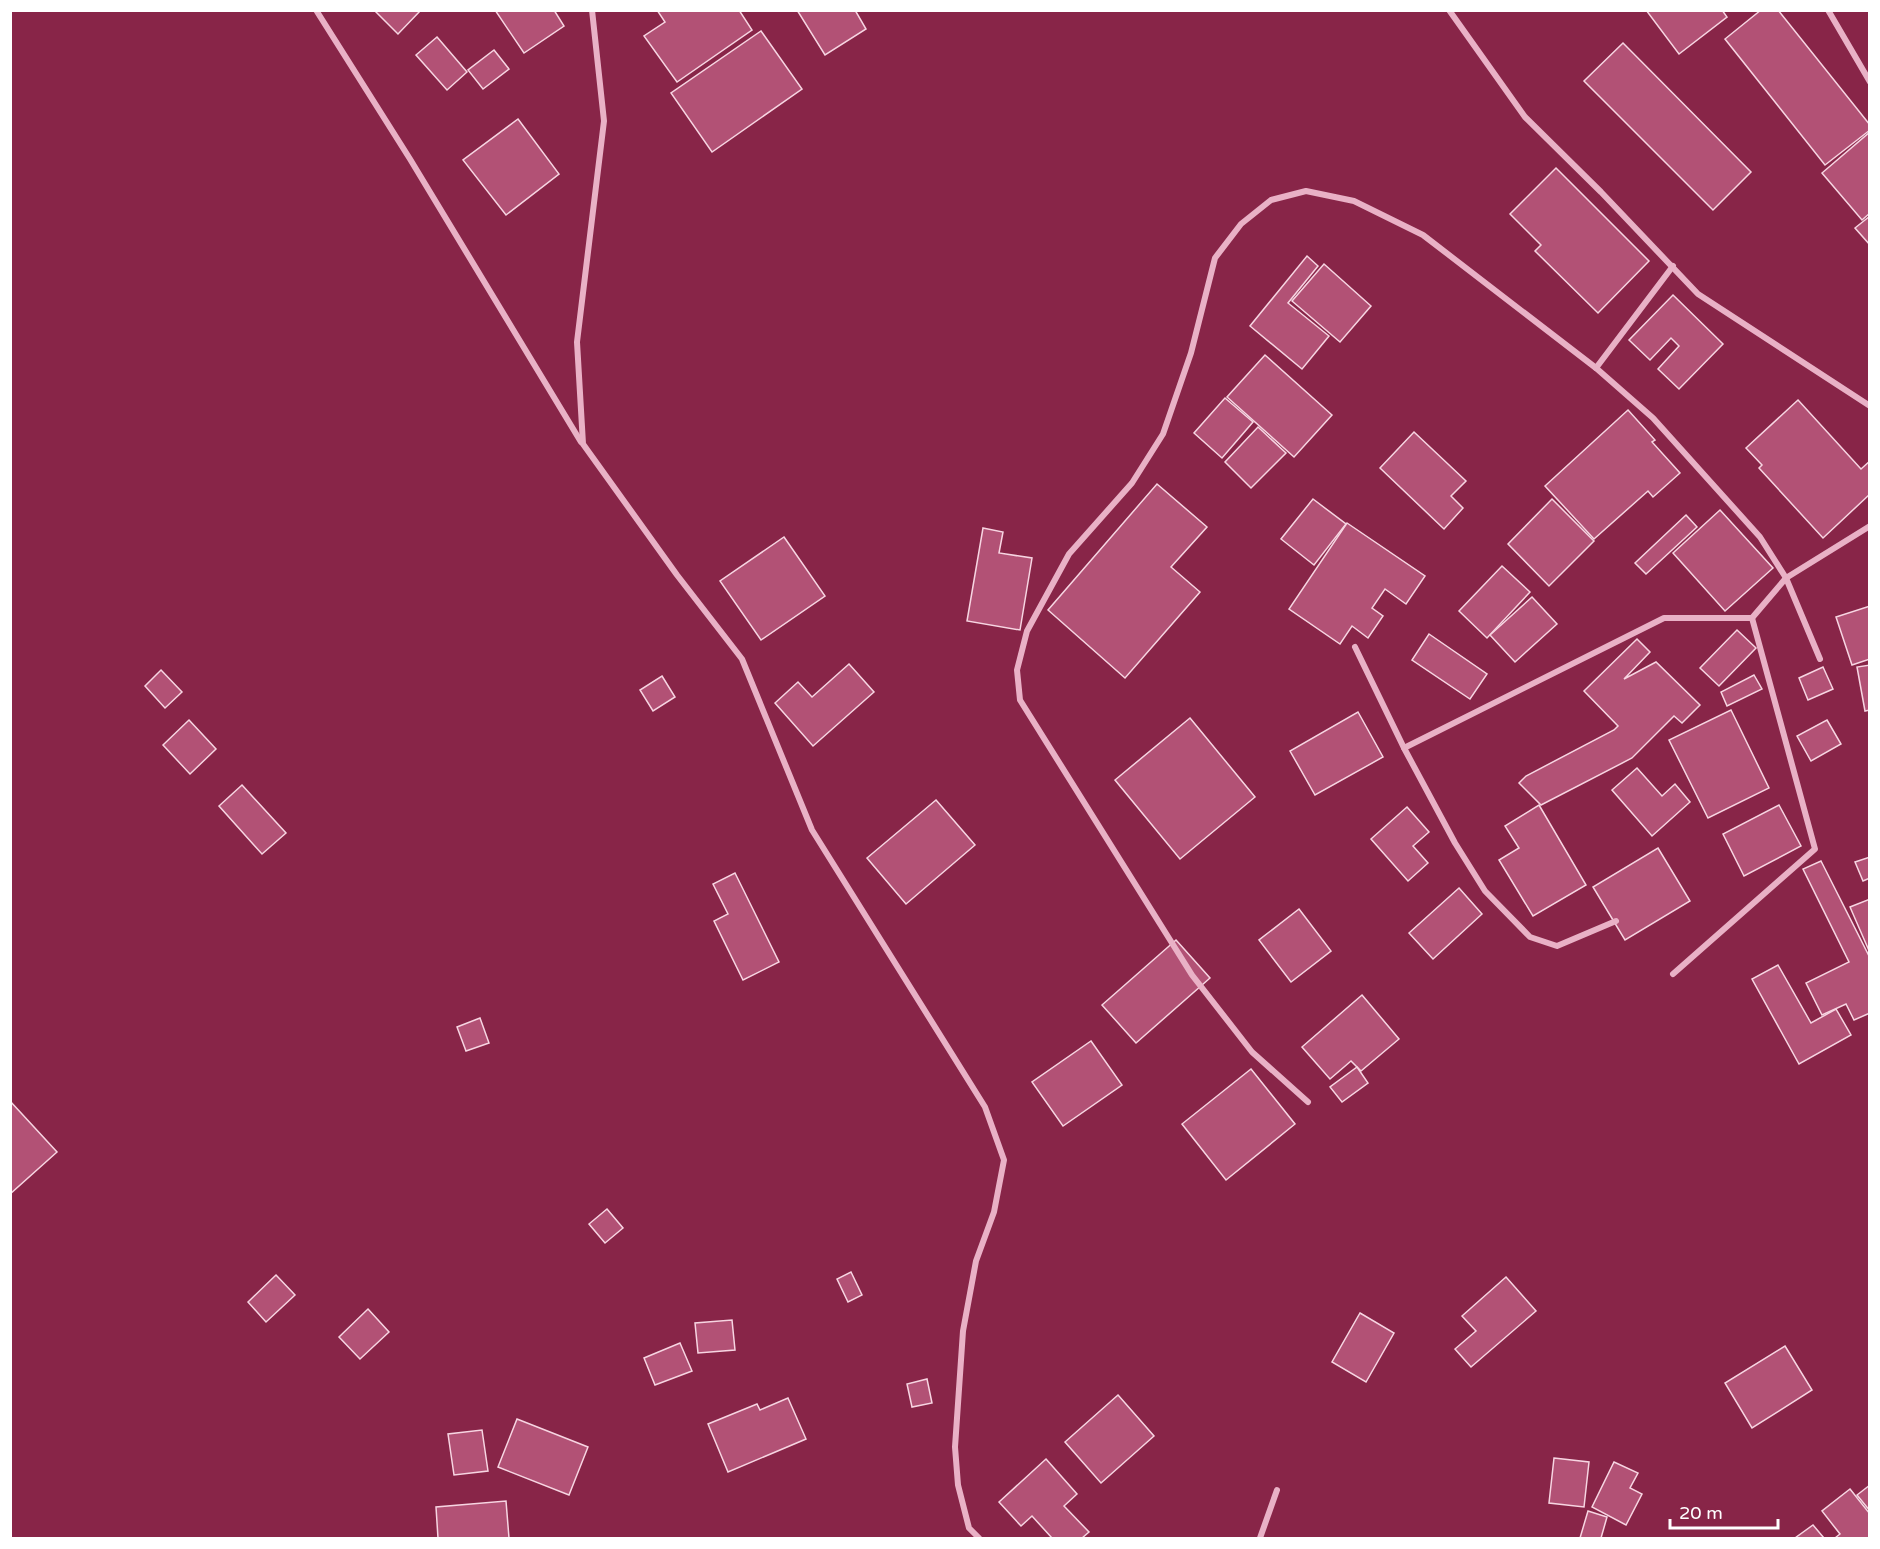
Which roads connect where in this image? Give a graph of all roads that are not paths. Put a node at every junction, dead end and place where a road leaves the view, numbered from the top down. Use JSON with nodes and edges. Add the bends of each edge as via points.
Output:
{"nodes":[{"id":1,"x":316,"y":10,"type":"edge"},
{"id":2,"x":592,"y":10,"type":"edge"},
{"id":3,"x":1449,"y":10,"type":"edge"},
{"id":4,"x":1828,"y":10,"type":"edge"},
{"id":5,"x":1869,"y":82,"type":"edge"},
{"id":6,"x":1673,"y":267,"type":"junction"},
{"id":7,"x":1596,"y":368,"type":"junction"},
{"id":8,"x":1869,"y":406,"type":"edge"},
{"id":9,"x":583,"y":444,"type":"junction"},
{"id":10,"x":1869,"y":526,"type":"edge"},
{"id":11,"x":1786,"y":578,"type":"junction"},
{"id":12,"x":1752,"y":618,"type":"junction"},
{"id":13,"x":1355,"y":647,"type":"dead end"},
{"id":14,"x":1820,"y":659,"type":"dead end"},
{"id":15,"x":1404,"y":748,"type":"junction"},
{"id":16,"x":1616,"y":921,"type":"dead end"},
{"id":17,"x":1673,"y":974,"type":"dead end"},
{"id":18,"x":1308,"y":1102,"type":"dead end"},
{"id":19,"x":1277,"y":1490,"type":"dead end"},
{"id":20,"x":979,"y":1539,"type":"edge"},
{"id":21,"x":1260,"y":1539,"type":"edge"}],
"edges":[{"from":1,"to":9,"type":"street"},
{"from":2,"to":9,"type":"street","via":[[604,122],[577,342]]},
{"from":3,"to":6,"type":"street","via":[[1525,117]]},
{"from":4,"to":5,"type":"street"},
{"from":6,"to":7,"type":"street"},
{"from":6,"to":8,"type":"street","via":[[1698,294]]},
{"from":7,"to":11,"type":"street","via":[[1660,426],[1760,537]]},
{"from":7,"to":18,"type":"street","via":[[1423,235],[1354,201],[1306,191],[1271,200],[1241,224],[1215,258],[1191,353],[1163,434],[1132,483],[1069,554],[1028,631],[1017,670],[1020,700],[1192,975],[1252,1052]]},
{"from":9,"to":20,"type":"street","via":[[742,659],[812,830],[985,1107],[1004,1160],[994,1212],[976,1261],[963,1331],[955,1447],[958,1485],[969,1528]]},
{"from":10,"to":11,"type":"street"},
{"from":11,"to":12,"type":"street"},
{"from":11,"to":14,"type":"street"},
{"from":12,"to":15,"type":"street","via":[[1664,618]]},
{"from":12,"to":17,"type":"street","via":[[1815,849]]},
{"from":13,"to":15,"type":"street"},
{"from":15,"to":16,"type":"street","via":[[1485,891],[1530,937],[1557,946]]},
{"from":19,"to":21,"type":"street"}]}
